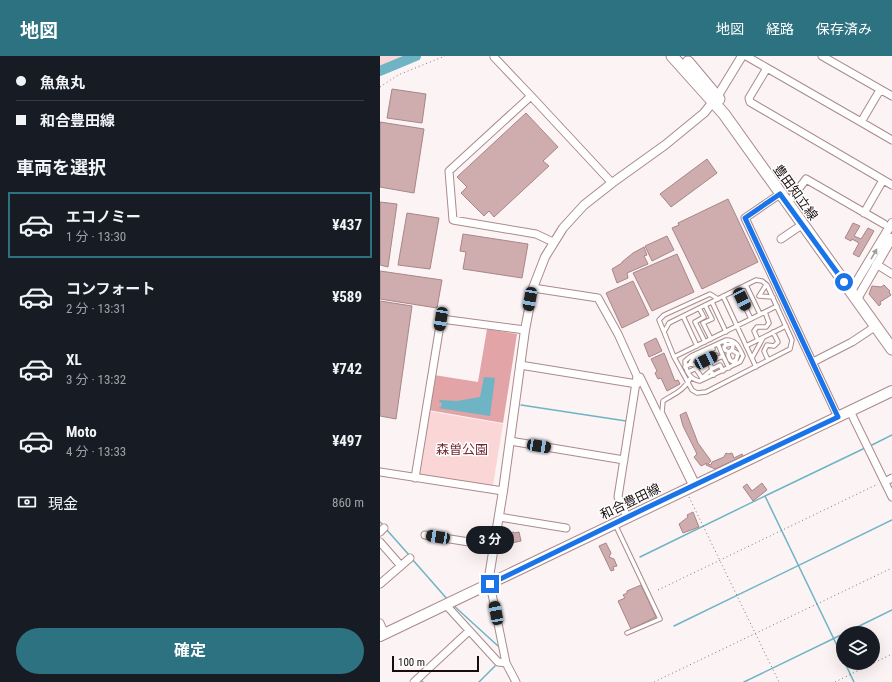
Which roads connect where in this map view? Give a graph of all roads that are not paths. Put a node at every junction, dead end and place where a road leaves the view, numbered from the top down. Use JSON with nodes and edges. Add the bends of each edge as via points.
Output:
{"nodes":[{"id":1,"x":672,"y":56,"type":"edge"},
{"id":2,"x":682,"y":56,"type":"edge"},
{"id":3,"x":742,"y":56,"type":"edge"},
{"id":4,"x":746,"y":56,"type":"edge"},
{"id":5,"x":822,"y":56,"type":"edge"},
{"id":6,"x":494,"y":57,"type":"dead end"},
{"id":7,"x":767,"y":68,"type":"junction"},
{"id":8,"x":880,"y":90,"type":"junction"},
{"id":9,"x":531,"y":96,"type":"junction"},
{"id":10,"x":892,"y":96,"type":"edge"},
{"id":11,"x":715,"y":99,"type":"junction"},
{"id":12,"x":861,"y":122,"type":"junction"},
{"id":13,"x":892,"y":140,"type":"edge"},
{"id":14,"x":883,"y":180,"type":"junction"},
{"id":15,"x":612,"y":182,"type":"junction"},
{"id":16,"x":892,"y":185,"type":"edge"},
{"id":17,"x":780,"y":194,"type":"junction"},
{"id":18,"x":792,"y":198,"type":"junction"},
{"id":19,"x":864,"y":213,"type":"junction"},
{"id":20,"x":802,"y":224,"type":"junction"},
{"id":21,"x":888,"y":224,"type":"edge"},
{"id":22,"x":892,"y":238,"type":"edge"},
{"id":23,"x":781,"y":239,"type":"dead end"},
{"id":24,"x":553,"y":242,"type":"junction"},
{"id":25,"x":876,"y":264,"type":"junction"},
{"id":26,"x":892,"y":274,"type":"edge"},
{"id":27,"x":746,"y":285,"type":"junction"},
{"id":28,"x":766,"y":285,"type":"junction"},
{"id":29,"x":533,"y":288,"type":"junction"},
{"id":30,"x":737,"y":290,"type":"junction"},
{"id":31,"x":856,"y":292,"type":"junction"},
{"id":32,"x":723,"y":296,"type":"junction"},
{"id":33,"x":772,"y":298,"type":"junction"},
{"id":34,"x":718,"y":299,"type":"junction"},
{"id":35,"x":712,"y":302,"type":"junction"},
{"id":36,"x":705,"y":305,"type":"junction"},
{"id":37,"x":776,"y":306,"type":"junction"},
{"id":38,"x":699,"y":308,"type":"junction"},
{"id":39,"x":765,"y":312,"type":"junction"},
{"id":40,"x":760,"y":314,"type":"junction"},
{"id":41,"x":683,"y":316,"type":"junction"},
{"id":42,"x":751,"y":319,"type":"junction"},
{"id":43,"x":786,"y":326,"type":"junction"},
{"id":44,"x":876,"y":326,"type":"junction"},
{"id":45,"x":737,"y":327,"type":"junction"},
{"id":46,"x":525,"y":330,"type":"junction"},
{"id":47,"x":664,"y":332,"type":"junction"},
{"id":48,"x":726,"y":332,"type":"junction"},
{"id":49,"x":773,"y":332,"type":"junction"},
{"id":50,"x":892,"y":337,"type":"edge"},
{"id":51,"x":763,"y":338,"type":"junction"},
{"id":52,"x":711,"y":339,"type":"junction"},
{"id":53,"x":758,"y":340,"type":"junction"},
{"id":54,"x":705,"y":342,"type":"junction"},
{"id":55,"x":725,"y":343,"type":"junction"},
{"id":56,"x":718,"y":344,"type":"junction"},
{"id":57,"x":697,"y":346,"type":"junction"},
{"id":58,"x":746,"y":346,"type":"junction"},
{"id":59,"x":713,"y":348,"type":"junction"},
{"id":60,"x":892,"y":349,"type":"edge"},
{"id":61,"x":731,"y":351,"type":"junction"},
{"id":62,"x":740,"y":353,"type":"junction"},
{"id":63,"x":723,"y":356,"type":"junction"},
{"id":64,"x":674,"y":357,"type":"junction"},
{"id":65,"x":717,"y":357,"type":"junction"},
{"id":66,"x":752,"y":358,"type":"junction"},
{"id":67,"x":768,"y":360,"type":"junction"},
{"id":68,"x":709,"y":362,"type":"junction"},
{"id":69,"x":813,"y":362,"type":"junction"},
{"id":70,"x":690,"y":364,"type":"junction"},
{"id":71,"x":520,"y":365,"type":"junction"},
{"id":72,"x":685,"y":366,"type":"junction"},
{"id":73,"x":756,"y":366,"type":"junction"},
{"id":74,"x":729,"y":368,"type":"junction"},
{"id":75,"x":696,"y":369,"type":"junction"},
{"id":76,"x":723,"y":371,"type":"junction"},
{"id":77,"x":688,"y":372,"type":"junction"},
{"id":78,"x":714,"y":375,"type":"junction"},
{"id":79,"x":637,"y":376,"type":"junction"},
{"id":80,"x":690,"y":377,"type":"junction"},
{"id":81,"x":637,"y":384,"type":"junction"},
{"id":82,"x":688,"y":384,"type":"junction"},
{"id":83,"x":892,"y":391,"type":"edge"},
{"id":84,"x":850,"y":411,"type":"junction"},
{"id":85,"x":838,"y":417,"type":"junction"},
{"id":86,"x":510,"y":441,"type":"junction"},
{"id":87,"x":624,"y":460,"type":"junction"},
{"id":88,"x":380,"y":472,"type":"edge"},
{"id":89,"x":415,"y":478,"type":"junction"},
{"id":90,"x":892,"y":478,"type":"edge"},
{"id":91,"x":884,"y":482,"type":"junction"},
{"id":92,"x":692,"y":486,"type":"junction"},
{"id":93,"x":503,"y":491,"type":"junction"},
{"id":94,"x":892,"y":497,"type":"edge"},
{"id":95,"x":499,"y":517,"type":"junction"},
{"id":96,"x":627,"y":517,"type":"junction"},
{"id":97,"x":615,"y":523,"type":"junction"},
{"id":98,"x":566,"y":528,"type":"dead end"},
{"id":99,"x":425,"y":535,"type":"dead end"},
{"id":100,"x":380,"y":542,"type":"edge"},
{"id":101,"x":494,"y":546,"type":"junction"},
{"id":102,"x":410,"y":558,"type":"dead end"},
{"id":103,"x":401,"y":566,"type":"junction"},
{"id":104,"x":380,"y":584,"type":"edge"},
{"id":105,"x":490,"y":584,"type":"junction"},
{"id":106,"x":446,"y":605,"type":"junction"},
{"id":107,"x":380,"y":624,"type":"edge"},
{"id":108,"x":469,"y":631,"type":"junction"},
{"id":109,"x":627,"y":633,"type":"dead end"},
{"id":110,"x":382,"y":635,"type":"edge"},
{"id":111,"x":506,"y":663,"type":"junction"},
{"id":112,"x":414,"y":682,"type":"edge"},
{"id":113,"x":516,"y":682,"type":"edge"}],
"edges":[{"from":1,"to":11,"type":"main road","name":"豊田知立線"},
{"from":2,"to":11,"type":"main road","name":"豊田知立線"},
{"from":3,"to":11,"type":"street"},
{"from":4,"to":7,"type":"street"},
{"from":5,"to":8,"type":"street"},
{"from":6,"to":9,"type":"street"},
{"from":7,"to":12,"type":"street"},
{"from":7,"to":14,"type":"street","via":[[749,98],[750,102]]},
{"from":8,"to":10,"type":"street"},
{"from":8,"to":12,"type":"street"},
{"from":9,"to":15,"type":"street"},
{"from":9,"to":24,"type":"street","via":[[449,171],[453,220],[536,234]]},
{"from":11,"to":15,"type":"street","via":[[688,127]]},
{"from":11,"to":17,"type":"main road","name":"豊田知立線"},
{"from":11,"to":18,"type":"main road","name":"豊田知立線"},
{"from":12,"to":13,"type":"street"},
{"from":14,"to":16,"type":"street"},
{"from":14,"to":19,"type":"street"},
{"from":15,"to":24,"type":"street","via":[[573,216]]},
{"from":17,"to":20,"type":"main road","name":"豊田知立線"},
{"from":17,"to":69,"type":"street","via":[[745,218]]},
{"from":18,"to":19,"type":"street","via":[[806,179]]},
{"from":18,"to":31,"type":"main road","name":"豊田知立線"},
{"from":19,"to":21,"type":"street"},
{"from":20,"to":23,"type":"street"},
{"from":20,"to":31,"type":"main road","name":"豊田知立線"},
{"from":31,"to":21,"type":"street","one_way":true},
{"from":22,"to":25,"type":"street"},
{"from":24,"to":29,"type":"street","via":[[542,262]]},
{"from":25,"to":26,"type":"street"},
{"from":25,"to":31,"type":"street"},
{"from":27,"to":28,"type":"lane","via":[[756,280]]},
{"from":27,"to":30,"type":"lane"},
{"from":27,"to":40,"type":"lane"},
{"from":28,"to":33,"type":"lane"},
{"from":28,"to":33,"type":"lane","via":[[759,296]]},
{"from":29,"to":46,"type":"street"},
{"from":29,"to":79,"type":"street","via":[[598,298]]},
{"from":30,"to":32,"type":"lane"},
{"from":30,"to":42,"type":"lane"},
{"from":31,"to":44,"type":"main road","name":"豊田知立線"},
{"from":31,"to":50,"type":"main road","name":"豊田知立線"},
{"from":32,"to":34,"type":"lane"},
{"from":32,"to":45,"type":"lane"},
{"from":33,"to":37,"type":"lane"},
{"from":34,"to":35,"type":"lane"},
{"from":34,"to":47,"type":"lane","via":[[710,294],[664,316],[659,320]]},
{"from":35,"to":36,"type":"lane"},
{"from":35,"to":48,"type":"lane"},
{"from":36,"to":38,"type":"lane"},
{"from":36,"to":52,"type":"lane","via":[[712,319],[703,323]]},
{"from":37,"to":39,"type":"lane"},
{"from":37,"to":43,"type":"lane"},
{"from":38,"to":41,"type":"lane"},
{"from":38,"to":54,"type":"lane","via":[[704,318],[695,322]]},
{"from":39,"to":40,"type":"lane"},
{"from":39,"to":53,"type":"lane","via":[[769,323],[766,327],[757,327],[754,331]]},
{"from":40,"to":42,"type":"lane"},
{"from":41,"to":47,"type":"lane","via":[[669,323]]},
{"from":41,"to":57,"type":"lane"},
{"from":42,"to":45,"type":"lane"},
{"from":43,"to":49,"type":"lane"},
{"from":43,"to":67,"type":"lane","via":[[792,340],[790,349]]},
{"from":44,"to":60,"type":"main road","name":"豊田知立線"},
{"from":44,"to":69,"type":"street"},
{"from":45,"to":48,"type":"lane"},
{"from":45,"to":58,"type":"lane"},
{"from":46,"to":71,"type":"street"},
{"from":46,"to":89,"type":"street","via":[[441,319]]},
{"from":47,"to":64,"type":"lane"},
{"from":48,"to":52,"type":"lane"},
{"from":49,"to":51,"type":"lane"},
{"from":49,"to":67,"type":"lane","via":[[778,342],[774,346],[767,345],[764,351]]},
{"from":51,"to":53,"type":"lane"},
{"from":51,"to":66,"type":"lane"},
{"from":52,"to":54,"type":"lane"},
{"from":53,"to":58,"type":"lane"},
{"from":54,"to":57,"type":"lane"},
{"from":55,"to":56,"type":"lane"},
{"from":55,"to":61,"type":"lane","via":[[725,350]]},
{"from":55,"to":61,"type":"lane","via":[[732,344]]},
{"from":55,"to":62,"type":"lane","via":[[731,340],[736,343]]},
{"from":56,"to":59,"type":"lane"},
{"from":56,"to":63,"type":"lane"},
{"from":57,"to":64,"type":"lane"},
{"from":58,"to":66,"type":"lane"},
{"from":59,"to":65,"type":"lane"},
{"from":59,"to":70,"type":"lane","via":[[693,358]]},
{"from":59,"to":72,"type":"lane","via":[[691,356],[685,361]]},
{"from":61,"to":62,"type":"lane"},
{"from":61,"to":62,"type":"lane","via":[[728,357],[733,362]]},
{"from":62,"to":74,"type":"lane","via":[[743,356],[740,362]]},
{"from":63,"to":65,"type":"lane"},
{"from":63,"to":74,"type":"lane"},
{"from":64,"to":82,"type":"lane"},
{"from":65,"to":68,"type":"lane"},
{"from":65,"to":70,"type":"lane","via":[[696,365]]},
{"from":66,"to":73,"type":"lane"},
{"from":67,"to":73,"type":"lane"},
{"from":68,"to":75,"type":"lane"},
{"from":68,"to":76,"type":"lane","via":[[712,369],[720,365]]},
{"from":69,"to":85,"type":"street"},
{"from":70,"to":72,"type":"lane"},
{"from":71,"to":81,"type":"street"},
{"from":71,"to":86,"type":"street"},
{"from":72,"to":77,"type":"lane"},
{"from":73,"to":82,"type":"lane","via":[[706,392],[692,390]]},
{"from":74,"to":76,"type":"lane"},
{"from":75,"to":77,"type":"lane"},
{"from":75,"to":78,"type":"lane","via":[[702,378],[710,371]]},
{"from":76,"to":78,"type":"lane"},
{"from":77,"to":80,"type":"lane"},
{"from":78,"to":80,"type":"lane","via":[[700,381]]},
{"from":79,"to":81,"type":"street"},
{"from":79,"to":92,"type":"street","via":[[640,377]]},
{"from":80,"to":82,"type":"lane"},
{"from":81,"to":87,"type":"street"},
{"from":82,"to":92,"type":"lane","via":[[664,401],[662,412]]},
{"from":83,"to":84,"type":"main road","name":"和合豊田線"},
{"from":84,"to":85,"type":"main road","name":"和合豊田線"},
{"from":84,"to":91,"type":"street"},
{"from":85,"to":92,"type":"main road","name":"和合豊田線"},
{"from":86,"to":87,"type":"street"},
{"from":86,"to":93,"type":"street"},
{"from":87,"to":96,"type":"street","via":[[618,497]]},
{"from":88,"to":89,"type":"street"},
{"from":89,"to":93,"type":"street"},
{"from":90,"to":91,"type":"street"},
{"from":91,"to":94,"type":"street"},
{"from":92,"to":96,"type":"main road","name":"和合豊田線"},
{"from":93,"to":95,"type":"street"},
{"from":95,"to":98,"type":"street"},
{"from":95,"to":101,"type":"street"},
{"from":96,"to":97,"type":"main road","name":"和合豊田線"},
{"from":97,"to":105,"type":"main road","name":"和合豊田線"},
{"from":97,"to":109,"type":"lane","via":[[660,619]]},
{"from":99,"to":101,"type":"street"},
{"from":100,"to":103,"type":"street"},
{"from":101,"to":105,"type":"street"},
{"from":102,"to":103,"type":"street"},
{"from":103,"to":104,"type":"street"},
{"from":105,"to":106,"type":"main road","name":"和合豊田線"},
{"from":105,"to":111,"type":"street"},
{"from":106,"to":108,"type":"street"},
{"from":106,"to":110,"type":"main road","name":"和合豊田線"},
{"from":107,"to":110,"type":"street"},
{"from":108,"to":111,"type":"street","via":[[498,662]]},
{"from":108,"to":112,"type":"street"},
{"from":111,"to":113,"type":"street"}]}
